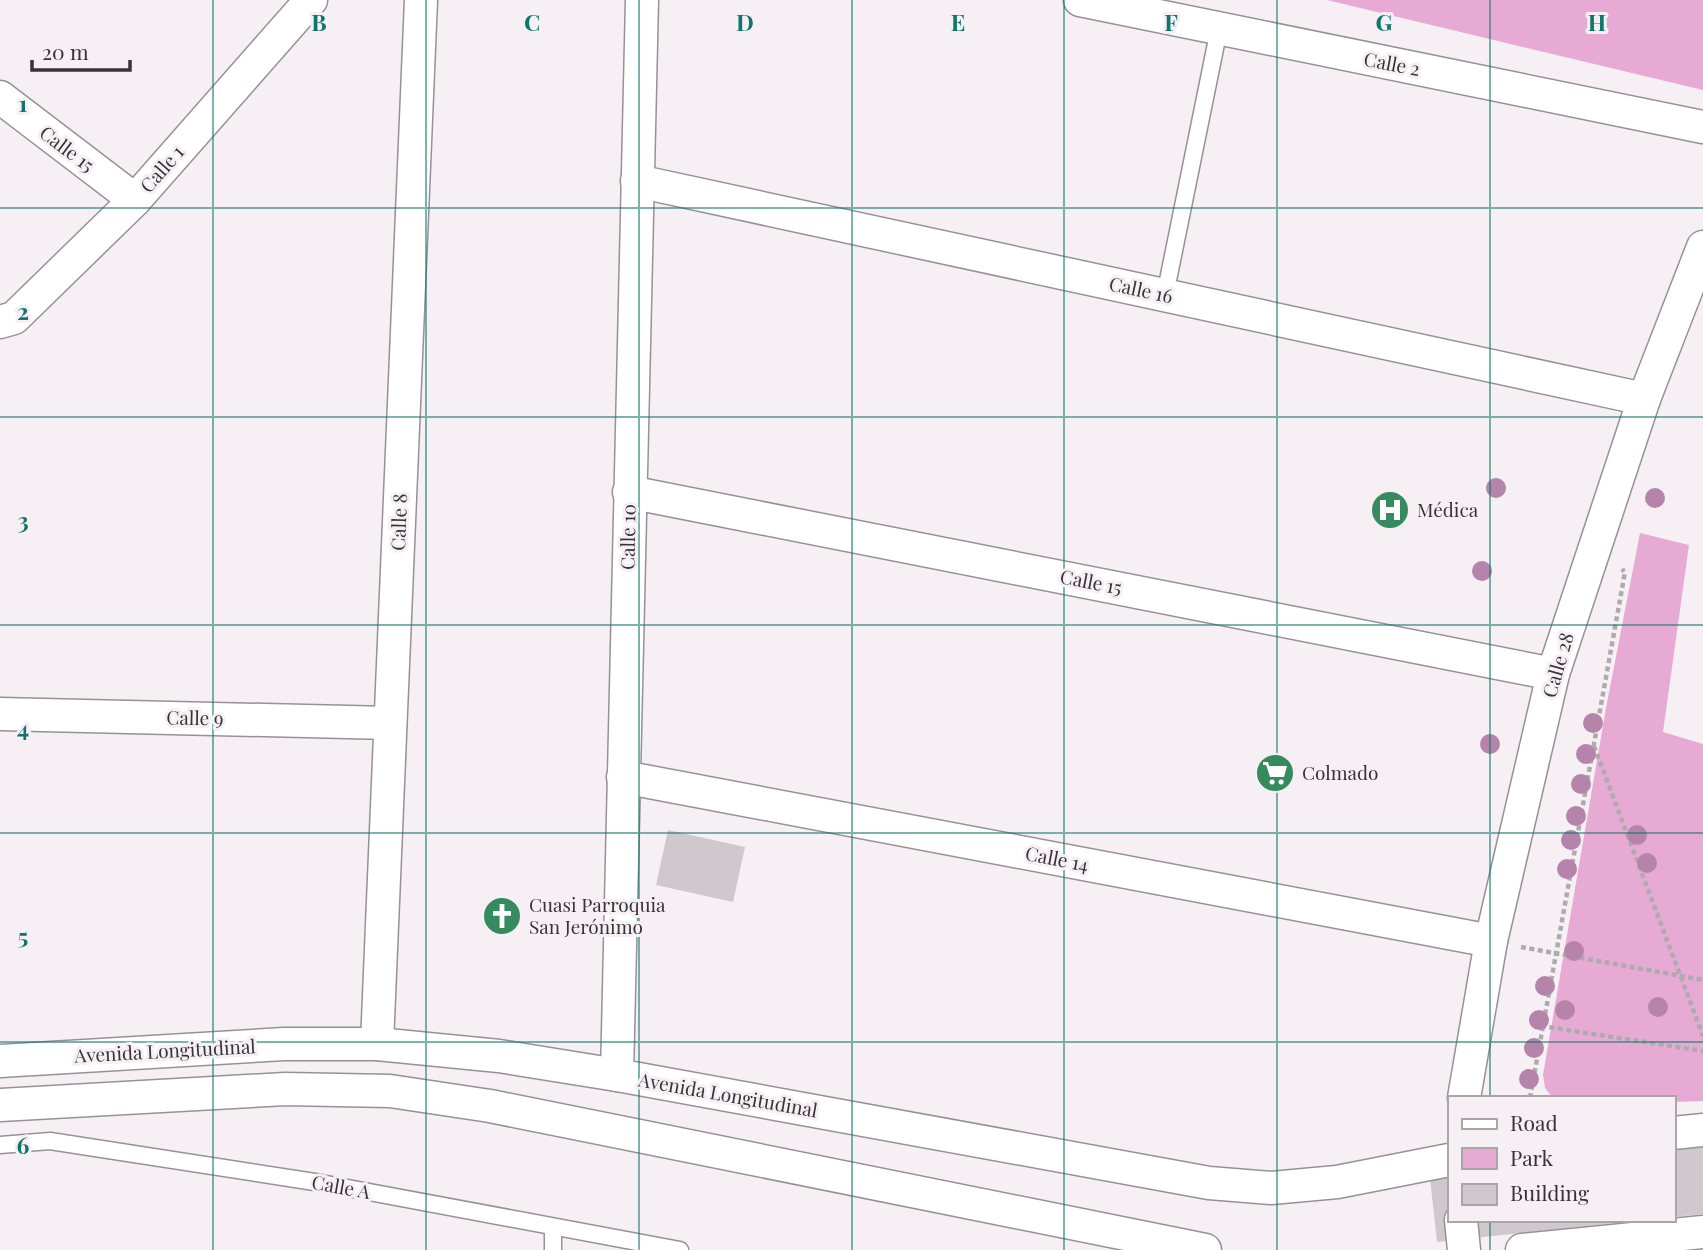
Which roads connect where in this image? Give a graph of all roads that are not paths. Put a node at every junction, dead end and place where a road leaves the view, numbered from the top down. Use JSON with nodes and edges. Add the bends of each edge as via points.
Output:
{"nodes":[{"id":1,"x":311,"y":0,"type":"edge"},
{"id":2,"x":421,"y":0,"type":"edge"},
{"id":3,"x":642,"y":0,"type":"edge"},
{"id":4,"x":1080,"y":0,"type":"edge"},
{"id":5,"x":1204,"y":18,"type":"edge"},
{"id":6,"x":0,"y":97,"type":"edge"},
{"id":7,"x":1703,"y":127,"type":"edge"},
{"id":8,"x":637,"y":181,"type":"junction"},
{"id":9,"x":135,"y":201,"type":"junction"},
{"id":10,"x":1703,"y":247,"type":"edge"},
{"id":11,"x":1165,"y":295,"type":"junction"},
{"id":12,"x":0,"y":321,"type":"edge"},
{"id":13,"x":1644,"y":399,"type":"junction"},
{"id":14,"x":629,"y":492,"type":"junction"},
{"id":15,"x":1553,"y":674,"type":"junction"},
{"id":16,"x":0,"y":714,"type":"edge"},
{"id":17,"x":390,"y":723,"type":"junction"},
{"id":18,"x":623,"y":777,"type":"junction"},
{"id":19,"x":1491,"y":941,"type":"junction"},
{"id":20,"x":377,"y":1044,"type":"junction"},
{"id":21,"x":0,"y":1061,"type":"edge"},
{"id":22,"x":617,"y":1074,"type":"junction"},
{"id":23,"x":1464,"y":1096,"type":"edge"},
{"id":24,"x":0,"y":1105,"type":"edge"},
{"id":25,"x":1703,"y":1130,"type":"edge"},
{"id":26,"x":1675,"y":1133,"type":"edge"},
{"id":27,"x":0,"y":1145,"type":"edge"},
{"id":28,"x":1448,"y":1160,"type":"edge"},
{"id":29,"x":1461,"y":1222,"type":"edge"},
{"id":30,"x":552,"y":1227,"type":"junction"},
{"id":31,"x":1703,"y":1231,"type":"edge"},
{"id":32,"x":553,"y":1250,"type":"edge"},
{"id":33,"x":680,"y":1250,"type":"edge"},
{"id":34,"x":1205,"y":1250,"type":"edge"},
{"id":35,"x":1464,"y":1250,"type":"edge"},
{"id":36,"x":1522,"y":1250,"type":"edge"}],
"edges":[{"from":1,"to":9,"type":"street","name":"Calle 1"},
{"from":2,"to":17,"type":"street","name":"Calle 8"},
{"from":3,"to":8,"type":"street","name":"Calle 10"},
{"from":4,"to":5,"type":"street","name":"Calle 2"},
{"from":5,"to":7,"type":"street","name":"Calle 2"},
{"from":5,"to":11,"type":"lane"},
{"from":6,"to":9,"type":"street","name":"Calle 15"},
{"from":8,"to":11,"type":"street","name":"Calle 16"},
{"from":8,"to":14,"type":"street","name":"Calle 10"},
{"from":9,"to":12,"type":"street","name":"Calle 1","via":[[14,318]]},
{"from":10,"to":13,"type":"street","name":"Calle 28"},
{"from":11,"to":13,"type":"street","name":"Calle 16"},
{"from":13,"to":15,"type":"street","name":"Calle 28"},
{"from":14,"to":15,"type":"street","name":"Calle 15"},
{"from":14,"to":18,"type":"street","name":"Calle 10"},
{"from":15,"to":19,"type":"street","name":"Calle 28"},
{"from":16,"to":17,"type":"street","name":"Calle 9"},
{"from":17,"to":20,"type":"street","name":"Calle 8"},
{"from":18,"to":19,"type":"street","name":"Calle 14"},
{"from":18,"to":22,"type":"street","name":"Calle 10"},
{"from":19,"to":23,"type":"street","name":"Calle 28"},
{"from":20,"to":21,"type":"street","name":"Avenida Longitudinal","via":[[284,1044]]},
{"from":20,"to":22,"type":"street","name":"Avenida Longitudinal"},
{"from":22,"to":28,"type":"street","name":"Avenida Longitudinal","via":[[1209,1183],[1271,1188],[1337,1182]]},
{"from":24,"to":34,"type":"street","via":[[285,1089],[390,1091],[503,1109]]},
{"from":25,"to":26,"type":"street"},
{"from":27,"to":30,"type":"lane","name":"Calle A","via":[[50,1141],[321,1183]]},
{"from":29,"to":35,"type":"street"},
{"from":30,"to":32,"type":"lane"},
{"from":30,"to":33,"type":"lane","name":"Calle A"},
{"from":31,"to":36,"type":"street"}]}
